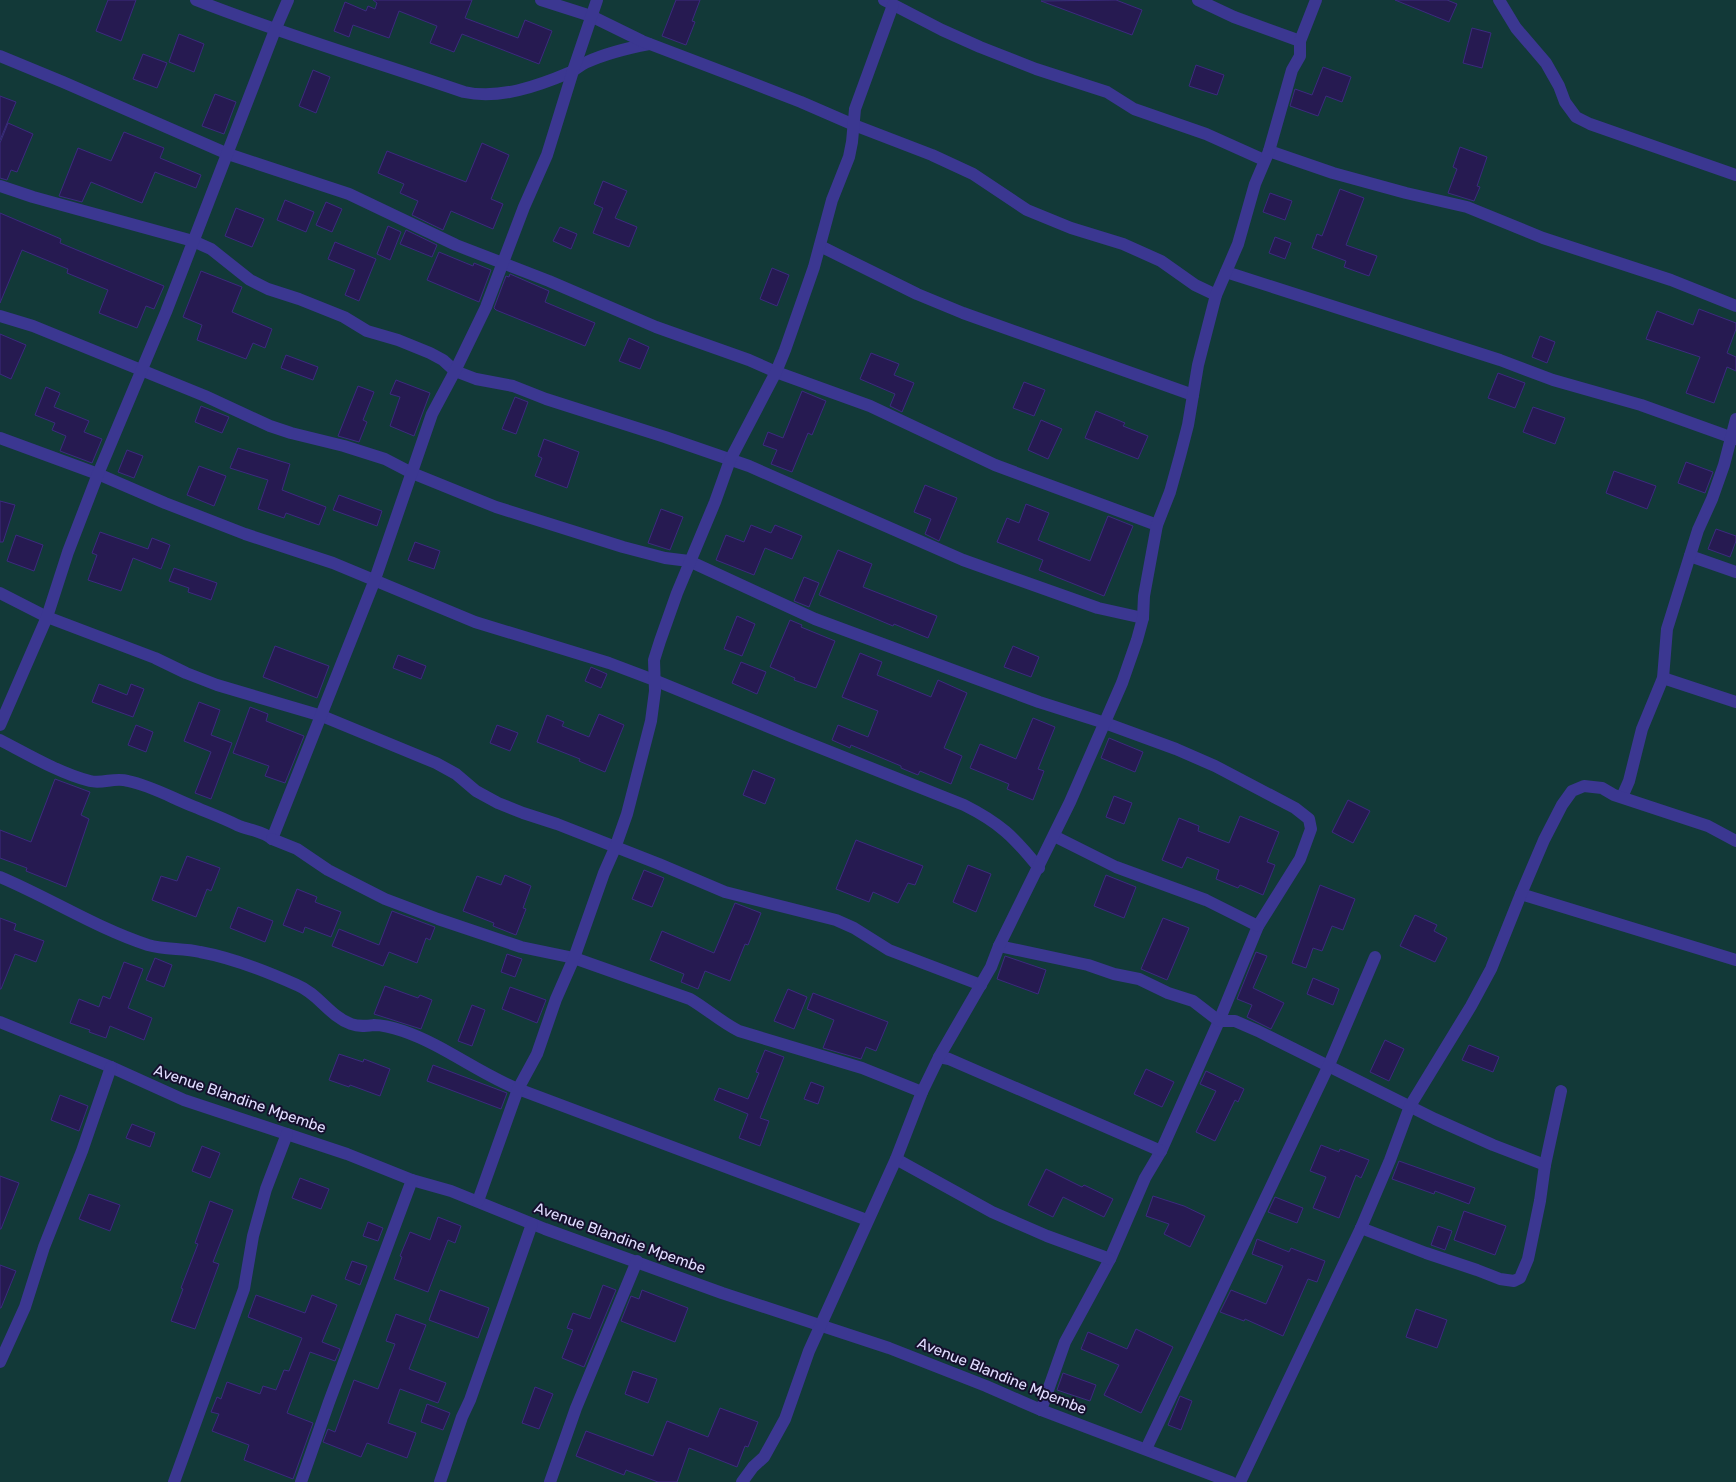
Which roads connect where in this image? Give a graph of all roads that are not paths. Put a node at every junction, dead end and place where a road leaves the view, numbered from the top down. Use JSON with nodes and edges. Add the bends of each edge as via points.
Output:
{"nodes":[{"id":1,"x":196,"y":0,"type":"edge"},
{"id":2,"x":288,"y":0,"type":"edge"},
{"id":3,"x":541,"y":0,"type":"edge"},
{"id":4,"x":597,"y":0,"type":"edge"},
{"id":5,"x":1198,"y":0,"type":"edge"},
{"id":6,"x":1316,"y":0,"type":"edge"},
{"id":7,"x":1499,"y":0,"type":"edge"},
{"id":8,"x":888,"y":2,"type":"edge"},
{"id":9,"x":591,"y":16,"type":"junction"},
{"id":10,"x":275,"y":30,"type":"junction"},
{"id":11,"x":1300,"y":41,"type":"junction"},
{"id":12,"x":649,"y":44,"type":"junction"},
{"id":13,"x":0,"y":56,"type":"edge"},
{"id":14,"x":573,"y":71,"type":"junction"},
{"id":15,"x":854,"y":125,"type":"junction"},
{"id":16,"x":228,"y":154,"type":"junction"},
{"id":17,"x":1267,"y":155,"type":"junction"},
{"id":18,"x":1736,"y":175,"type":"edge"},
{"id":19,"x":0,"y":186,"type":"edge"},
{"id":20,"x":193,"y":241,"type":"junction"},
{"id":21,"x":820,"y":246,"type":"junction"},
{"id":22,"x":502,"y":263,"type":"junction"},
{"id":23,"x":1226,"y":272,"type":"junction"},
{"id":24,"x":1216,"y":295,"type":"junction"},
{"id":25,"x":1736,"y":306,"type":"edge"},
{"id":26,"x":0,"y":316,"type":"edge"},
{"id":27,"x":141,"y":370,"type":"junction"},
{"id":28,"x":455,"y":371,"type":"junction"},
{"id":29,"x":776,"y":372,"type":"junction"},
{"id":30,"x":1193,"y":395,"type":"junction"},
{"id":31,"x":1736,"y":420,"type":"edge"},
{"id":32,"x":0,"y":438,"type":"edge"},
{"id":33,"x":1733,"y":438,"type":"edge"},
{"id":34,"x":730,"y":460,"type":"junction"},
{"id":35,"x":412,"y":473,"type":"junction"},
{"id":36,"x":98,"y":474,"type":"junction"},
{"id":37,"x":1158,"y":525,"type":"junction"},
{"id":38,"x":1690,"y":556,"type":"junction"},
{"id":39,"x":689,"y":561,"type":"junction"},
{"id":40,"x":1736,"y":572,"type":"edge"},
{"id":41,"x":374,"y":582,"type":"junction"},
{"id":42,"x":0,"y":593,"type":"edge"},
{"id":43,"x":46,"y":616,"type":"junction"},
{"id":44,"x":1144,"y":618,"type":"junction"},
{"id":45,"x":1663,"y":678,"type":"junction"},
{"id":46,"x":654,"y":680,"type":"junction"},
{"id":47,"x":1736,"y":702,"type":"edge"},
{"id":48,"x":322,"y":716,"type":"junction"},
{"id":49,"x":1105,"y":723,"type":"junction"},
{"id":50,"x":0,"y":725,"type":"edge"},
{"id":51,"x":0,"y":740,"type":"edge"},
{"id":52,"x":1622,"y":797,"type":"junction"},
{"id":53,"x":1054,"y":836,"type":"junction"},
{"id":54,"x":272,"y":839,"type":"junction"},
{"id":55,"x":1736,"y":841,"type":"edge"},
{"id":56,"x":616,"y":848,"type":"junction"},
{"id":57,"x":1039,"y":868,"type":"junction"},
{"id":58,"x":0,"y":877,"type":"edge"},
{"id":59,"x":1521,"y":894,"type":"junction"},
{"id":60,"x":1258,"y":926,"type":"junction"},
{"id":61,"x":999,"y":946,"type":"junction"},
{"id":62,"x":1375,"y":957,"type":"dead end"},
{"id":63,"x":574,"y":958,"type":"junction"},
{"id":64,"x":1736,"y":960,"type":"edge"},
{"id":65,"x":981,"y":985,"type":"junction"},
{"id":66,"x":1219,"y":1021,"type":"junction"},
{"id":67,"x":0,"y":1022,"type":"edge"},
{"id":68,"x":939,"y":1057,"type":"junction"},
{"id":69,"x":1329,"y":1065,"type":"junction"},
{"id":70,"x":111,"y":1067,"type":"junction"},
{"id":71,"x":518,"y":1089,"type":"junction"},
{"id":72,"x":1561,"y":1091,"type":"dead end"},
{"id":73,"x":922,"y":1092,"type":"junction"},
{"id":74,"x":1410,"y":1106,"type":"junction"},
{"id":75,"x":287,"y":1134,"type":"junction"},
{"id":76,"x":1160,"y":1151,"type":"junction"},
{"id":77,"x":896,"y":1158,"type":"junction"},
{"id":78,"x":1545,"y":1165,"type":"junction"},
{"id":79,"x":412,"y":1180,"type":"junction"},
{"id":80,"x":478,"y":1201,"type":"junction"},
{"id":81,"x":867,"y":1220,"type":"junction"},
{"id":82,"x":532,"y":1224,"type":"junction"},
{"id":83,"x":1361,"y":1228,"type":"junction"},
{"id":84,"x":1110,"y":1259,"type":"junction"},
{"id":85,"x":637,"y":1261,"type":"junction"},
{"id":86,"x":820,"y":1325,"type":"junction"},
{"id":87,"x":0,"y":1362,"type":"edge"},
{"id":88,"x":1040,"y":1410,"type":"junction"},
{"id":89,"x":1146,"y":1449,"type":"junction"},
{"id":90,"x":174,"y":1482,"type":"edge"},
{"id":91,"x":301,"y":1482,"type":"edge"},
{"id":92,"x":440,"y":1482,"type":"edge"},
{"id":93,"x":550,"y":1482,"type":"edge"},
{"id":94,"x":742,"y":1482,"type":"edge"},
{"id":95,"x":1231,"y":1482,"type":"edge"},
{"id":96,"x":1240,"y":1482,"type":"edge"}],
"edges":[{"from":1,"to":10,"type":"street"},
{"from":2,"to":10,"type":"street"},
{"from":3,"to":9,"type":"street"},
{"from":4,"to":9,"type":"street"},
{"from":5,"to":11,"type":"street"},
{"from":6,"to":11,"type":"street"},
{"from":7,"to":18,"type":"street","via":[[1516,28],[1546,62],[1576,117]]},
{"from":8,"to":15,"type":"street","via":[[855,109]]},
{"from":8,"to":17,"type":"street","via":[[980,46],[1107,92],[1134,109]]},
{"from":9,"to":12,"type":"street"},
{"from":9,"to":14,"type":"street"},
{"from":10,"to":14,"type":"street","via":[[478,95],[530,87]]},
{"from":10,"to":16,"type":"street"},
{"from":11,"to":17,"type":"street","via":[[1300,56],[1292,70]]},
{"from":12,"to":14,"type":"street","via":[[605,55]]},
{"from":12,"to":15,"type":"street"},
{"from":13,"to":16,"type":"street"},
{"from":14,"to":22,"type":"street","via":[[547,155]]},
{"from":15,"to":21,"type":"street","via":[[849,156],[832,200]]},
{"from":15,"to":24,"type":"street","via":[[956,166],[1028,210],[1161,261]]},
{"from":16,"to":20,"type":"street"},
{"from":16,"to":22,"type":"street","via":[[349,194]]},
{"from":17,"to":23,"type":"street"},
{"from":17,"to":25,"type":"street","via":[[1467,207],[1543,238],[1671,280]]},
{"from":19,"to":20,"type":"street"},
{"from":20,"to":27,"type":"street"},
{"from":20,"to":28,"type":"street","via":[[211,249],[250,280],[268,289],[344,317],[367,331],[430,353]]},
{"from":21,"to":29,"type":"street"},
{"from":21,"to":30,"type":"street","via":[[963,314]]},
{"from":22,"to":28,"type":"street","via":[[486,307]]},
{"from":22,"to":29,"type":"street","via":[[656,327]]},
{"from":23,"to":24,"type":"street"},
{"from":23,"to":33,"type":"street"},
{"from":24,"to":30,"type":"street"},
{"from":26,"to":27,"type":"street","via":[[34,326]]},
{"from":27,"to":35,"type":"street","via":[[291,434],[365,452]]},
{"from":27,"to":36,"type":"street"},
{"from":28,"to":34,"type":"street","via":[[513,386]]},
{"from":28,"to":35,"type":"street","via":[[432,414]]},
{"from":29,"to":34,"type":"street"},
{"from":29,"to":37,"type":"street","via":[[870,406],[995,465]]},
{"from":30,"to":37,"type":"street","via":[[1180,456]]},
{"from":31,"to":33,"type":"street"},
{"from":32,"to":36,"type":"street"},
{"from":33,"to":38,"type":"street"},
{"from":34,"to":39,"type":"street"},
{"from":34,"to":44,"type":"street","via":[[963,560],[1098,608]]},
{"from":35,"to":39,"type":"street","via":[[496,507],[560,528],[666,558]]},
{"from":35,"to":41,"type":"street"},
{"from":36,"to":41,"type":"street","via":[[236,530],[333,563]]},
{"from":36,"to":43,"type":"street"},
{"from":37,"to":44,"type":"street","via":[[1144,596]]},
{"from":38,"to":40,"type":"street"},
{"from":38,"to":45,"type":"street","via":[[1667,629]]},
{"from":39,"to":46,"type":"street","via":[[654,660]]},
{"from":39,"to":49,"type":"street","via":[[815,618],[1039,702]]},
{"from":41,"to":46,"type":"street","via":[[475,622]]},
{"from":41,"to":48,"type":"street"},
{"from":42,"to":43,"type":"street"},
{"from":43,"to":48,"type":"street","via":[[217,685]]},
{"from":43,"to":50,"type":"street"},
{"from":44,"to":49,"type":"street"},
{"from":45,"to":47,"type":"street"},
{"from":45,"to":52,"type":"street","via":[[1647,713]]},
{"from":46,"to":56,"type":"street","via":[[651,721]]},
{"from":46,"to":57,"type":"street","via":[[985,815],[1010,834]]},
{"from":48,"to":54,"type":"street"},
{"from":48,"to":56,"type":"street","via":[[436,763],[498,803]]},
{"from":49,"to":53,"type":"street"},
{"from":49,"to":60,"type":"street","via":[[1215,766],[1295,808],[1309,819],[1311,829],[1300,859]]},
{"from":51,"to":54,"type":"street","via":[[77,777],[97,782],[118,779],[140,784],[238,825],[266,833]]},
{"from":52,"to":55,"type":"street","via":[[1708,826]]},
{"from":52,"to":59,"type":"street","via":[[1591,786],[1572,791],[1551,826]]},
{"from":53,"to":57,"type":"street"},
{"from":53,"to":60,"type":"street","via":[[1116,867],[1206,900]]},
{"from":54,"to":63,"type":"street","via":[[297,849],[328,870],[385,899],[520,947]]},
{"from":56,"to":63,"type":"street"},
{"from":56,"to":65,"type":"street","via":[[724,892],[836,920],[889,950]]},
{"from":57,"to":61,"type":"street"},
{"from":58,"to":71,"type":"street","via":[[130,938],[167,949],[222,957],[291,982],[310,991],[324,1007],[352,1024],[385,1026],[403,1031]]},
{"from":59,"to":64,"type":"street"},
{"from":59,"to":74,"type":"street","via":[[1491,969]]},
{"from":60,"to":66,"type":"street"},
{"from":61,"to":65,"type":"street"},
{"from":61,"to":66,"type":"street","via":[[1139,979],[1193,1001]]},
{"from":62,"to":69,"type":"street"},
{"from":63,"to":71,"type":"street","via":[[537,1054]]},
{"from":63,"to":73,"type":"street","via":[[690,999],[739,1031],[862,1068]]},
{"from":65,"to":68,"type":"street"},
{"from":66,"to":69,"type":"street","via":[[1235,1021]]},
{"from":66,"to":76,"type":"street"},
{"from":67,"to":70,"type":"street","name":"Avenue Blandine Mpembe"},
{"from":68,"to":73,"type":"street"},
{"from":68,"to":76,"type":"street"},
{"from":69,"to":74,"type":"street"},
{"from":69,"to":89,"type":"street"},
{"from":70,"to":75,"type":"street","name":"Avenue Blandine Mpembe","via":[[184,1100]]},
{"from":70,"to":87,"type":"street","via":[[25,1307]]},
{"from":71,"to":80,"type":"street"},
{"from":71,"to":81,"type":"street"},
{"from":72,"to":78,"type":"street"},
{"from":73,"to":77,"type":"street"},
{"from":74,"to":78,"type":"street","via":[[1493,1146]]},
{"from":74,"to":83,"type":"street"},
{"from":75,"to":79,"type":"street","name":"Avenue Blandine Mpembe"},
{"from":75,"to":90,"type":"street","via":[[253,1236],[244,1289]]},
{"from":76,"to":84,"type":"street"},
{"from":77,"to":81,"type":"street"},
{"from":77,"to":84,"type":"street","via":[[992,1212]]},
{"from":78,"to":83,"type":"street","via":[[1528,1259],[1520,1278],[1514,1281],[1500,1279]]},
{"from":79,"to":80,"type":"street","name":"Avenue Blandine Mpembe"},
{"from":79,"to":91,"type":"street"},
{"from":80,"to":82,"type":"street","name":"Avenue Blandine Mpembe"},
{"from":81,"to":86,"type":"street"},
{"from":82,"to":85,"type":"street","name":"Avenue Blandine Mpembe"},
{"from":82,"to":92,"type":"street"},
{"from":83,"to":96,"type":"street"},
{"from":84,"to":88,"type":"street","via":[[1065,1342]]},
{"from":85,"to":86,"type":"street","name":"Avenue Blandine Mpembe"},
{"from":85,"to":93,"type":"street","via":[[576,1408]]},
{"from":86,"to":88,"type":"street","name":"Avenue Blandine Mpembe","via":[[889,1348]]},
{"from":86,"to":94,"type":"street","via":[[785,1419],[764,1456]]},
{"from":88,"to":89,"type":"street","name":"Avenue Blandine Mpembe"},
{"from":89,"to":95,"type":"street","name":"Avenue Blandine Mpembe"}]}
